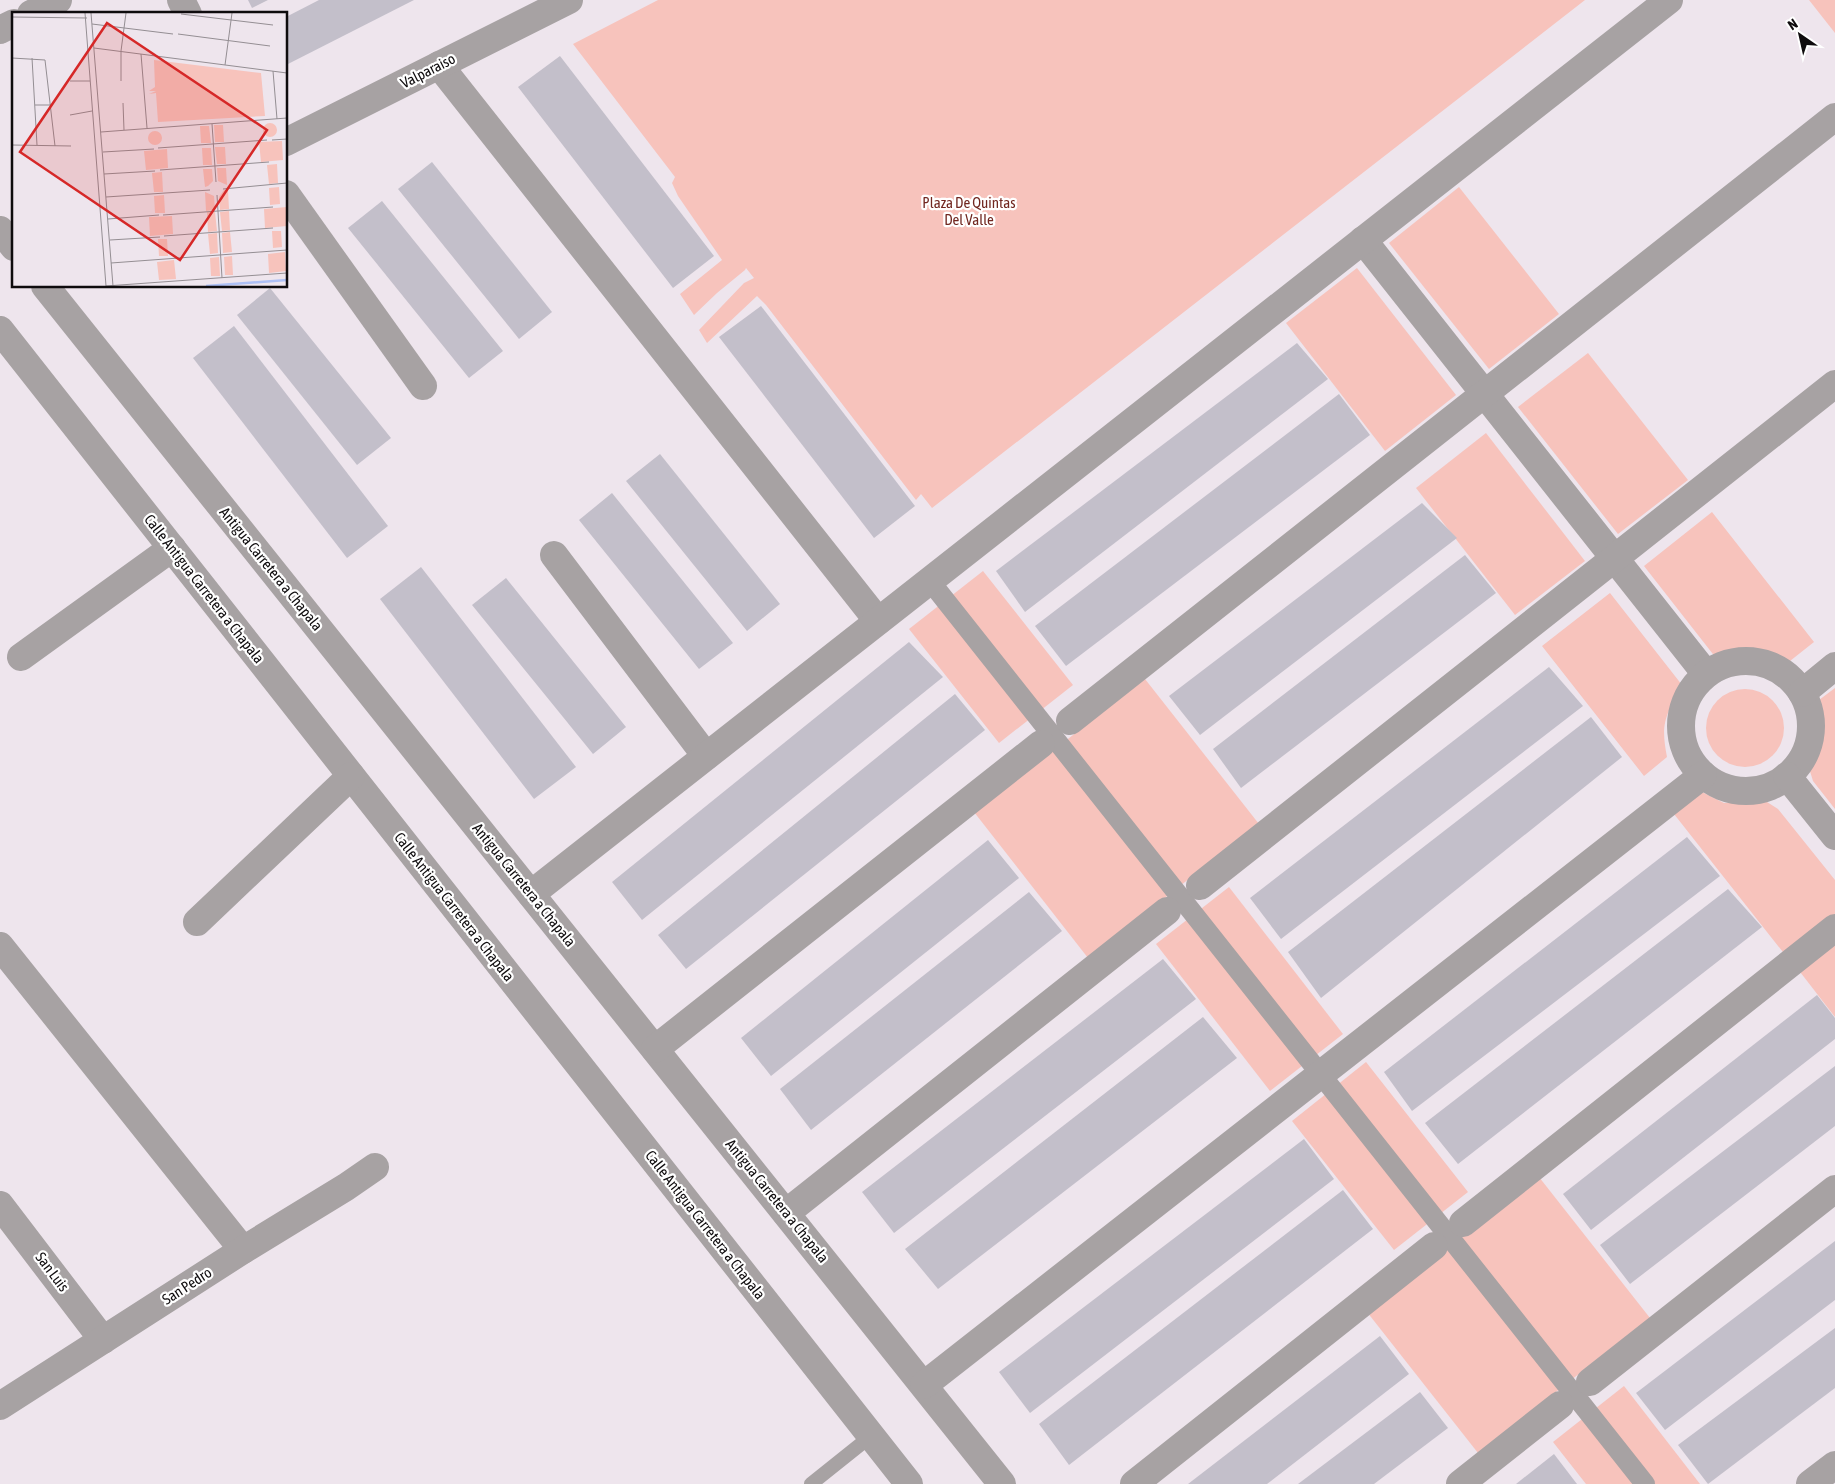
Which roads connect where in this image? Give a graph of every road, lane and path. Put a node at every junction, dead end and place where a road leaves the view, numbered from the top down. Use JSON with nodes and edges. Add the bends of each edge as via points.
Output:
{"nodes":[{"id":1,"x":58,"y":0,"type":"edge"},
{"id":2,"x":181,"y":0,"type":"edge"},
{"id":3,"x":569,"y":0,"type":"edge"},
{"id":4,"x":1669,"y":0,"type":"edge"},
{"id":5,"x":35,"y":12,"type":"edge"},
{"id":6,"x":187,"y":12,"type":"edge"},
{"id":7,"x":12,"y":24,"type":"edge"},
{"id":8,"x":0,"y":30,"type":"edge"},
{"id":9,"x":439,"y":66,"type":"junction"},
{"id":10,"x":1835,"y":117,"type":"edge"},
{"id":11,"x":288,"y":141,"type":"edge"},
{"id":12,"x":288,"y":197,"type":"edge"},
{"id":13,"x":0,"y":230,"type":"edge"},
{"id":14,"x":1363,"y":240,"type":"junction"},
{"id":15,"x":12,"y":245,"type":"edge"},
{"id":16,"x":47,"y":288,"type":"edge"},
{"id":17,"x":0,"y":330,"type":"edge"},
{"id":18,"x":1835,"y":384,"type":"edge"},
{"id":19,"x":423,"y":386,"type":"dead end"},
{"id":20,"x":1485,"y":394,"type":"junction"},
{"id":21,"x":172,"y":548,"type":"junction"},
{"id":22,"x":554,"y":554,"type":"dead end"},
{"id":23,"x":1614,"y":559,"type":"junction"},
{"id":24,"x":930,"y":581,"type":"junction"},
{"id":25,"x":878,"y":622,"type":"junction"},
{"id":26,"x":20,"y":657,"type":"dead end"},
{"id":27,"x":1835,"y":666,"type":"edge"},
{"id":28,"x":1706,"y":674,"type":"junction"},
{"id":29,"x":1802,"y":693,"type":"junction"},
{"id":30,"x":1070,"y":721,"type":"dead end"},
{"id":31,"x":1041,"y":744,"type":"dead end"},
{"id":32,"x":706,"y":756,"type":"junction"},
{"id":33,"x":1703,"y":775,"type":"junction"},
{"id":34,"x":350,"y":776,"type":"junction"},
{"id":35,"x":1787,"y":776,"type":"junction"},
{"id":36,"x":1835,"y":836,"type":"edge"},
{"id":37,"x":1200,"y":886,"type":"dead end"},
{"id":38,"x":531,"y":894,"type":"junction"},
{"id":39,"x":1167,"y":911,"type":"dead end"},
{"id":40,"x":197,"y":922,"type":"dead end"},
{"id":41,"x":1835,"y":928,"type":"edge"},
{"id":42,"x":0,"y":946,"type":"edge"},
{"id":43,"x":655,"y":1049,"type":"junction"},
{"id":44,"x":1320,"y":1074,"type":"junction"},
{"id":45,"x":375,"y":1167,"type":"dead end"},
{"id":46,"x":1835,"y":1189,"type":"edge"},
{"id":47,"x":0,"y":1205,"type":"edge"},
{"id":48,"x":786,"y":1213,"type":"junction"},
{"id":49,"x":1463,"y":1223,"type":"dead end"},
{"id":50,"x":1434,"y":1246,"type":"dead end"},
{"id":51,"x":244,"y":1250,"type":"junction"},
{"id":52,"x":103,"y":1340,"type":"junction"},
{"id":53,"x":1590,"y":1382,"type":"dead end"},
{"id":54,"x":924,"y":1385,"type":"junction"},
{"id":55,"x":1560,"y":1405,"type":"dead end"},
{"id":56,"x":0,"y":1406,"type":"edge"},
{"id":57,"x":871,"y":1436,"type":"junction"},
{"id":58,"x":1835,"y":1465,"type":"edge"},
{"id":59,"x":811,"y":1484,"type":"edge"},
{"id":60,"x":909,"y":1484,"type":"edge"},
{"id":61,"x":1002,"y":1484,"type":"edge"},
{"id":62,"x":1134,"y":1484,"type":"edge"},
{"id":63,"x":1460,"y":1484,"type":"edge"},
{"id":64,"x":1645,"y":1484,"type":"edge"},
{"id":65,"x":1810,"y":1484,"type":"edge"}],
"edges":[{"from":1,"to":5,"type":"street"},
{"from":2,"to":6,"type":"street"},
{"from":3,"to":9,"type":"street","name":"Valparaiso"},
{"from":4,"to":14,"type":"street"},
{"from":7,"to":8,"type":"street"},
{"from":9,"to":11,"type":"street","name":"Valparaiso"},
{"from":9,"to":25,"type":"street"},
{"from":10,"to":20,"type":"street"},
{"from":12,"to":19,"type":"street"},
{"from":13,"to":15,"type":"street"},
{"from":14,"to":20,"type":"street"},
{"from":14,"to":24,"type":"street"},
{"from":16,"to":38,"type":"street","name":"Antigua Carretera a Chapala"},
{"from":17,"to":21,"type":"street","name":"Calle Antigua Carretera a Chapala"},
{"from":18,"to":23,"type":"street"},
{"from":20,"to":23,"type":"street"},
{"from":20,"to":30,"type":"street"},
{"from":21,"to":26,"type":"street"},
{"from":21,"to":34,"type":"street","name":"Calle Antigua Carretera a Chapala"},
{"from":22,"to":32,"type":"street"},
{"from":23,"to":28,"type":"street"},
{"from":23,"to":37,"type":"street"},
{"from":24,"to":25,"type":"street"},
{"from":24,"to":44,"type":"street"},
{"from":25,"to":32,"type":"street"},
{"from":27,"to":29,"type":"street"},
{"from":28,"to":29,"type":"street","via":[[1726,664],[1762,663],[1788,676]]},
{"from":28,"to":33,"type":"street","via":[[1684,705],[1680,724],[1682,743],[1690,760]]},
{"from":29,"to":35,"type":"street","via":[[1809,710],[1811,728],[1799,762]]},
{"from":31,"to":43,"type":"street"},
{"from":32,"to":38,"type":"street"},
{"from":33,"to":35,"type":"street","via":[[1735,790],[1753,790]]},
{"from":33,"to":44,"type":"street"},
{"from":34,"to":40,"type":"street"},
{"from":34,"to":57,"type":"street","name":"Calle Antigua Carretera a Chapala"},
{"from":35,"to":36,"type":"street"},
{"from":38,"to":43,"type":"street","name":"Antigua Carretera a Chapala"},
{"from":39,"to":48,"type":"street"},
{"from":41,"to":49,"type":"street"},
{"from":42,"to":51,"type":"street"},
{"from":43,"to":48,"type":"street","name":"Antigua Carretera a Chapala"},
{"from":44,"to":54,"type":"street"},
{"from":44,"to":64,"type":"street"},
{"from":45,"to":51,"type":"street","name":"San Pedro"},
{"from":46,"to":53,"type":"street"},
{"from":47,"to":52,"type":"street","name":"San Luis"},
{"from":48,"to":54,"type":"street","name":"Antigua Carretera a Chapala"},
{"from":50,"to":62,"type":"street"},
{"from":51,"to":52,"type":"street","name":"San Pedro"},
{"from":52,"to":56,"type":"street","name":"San Pedro"},
{"from":54,"to":61,"type":"street","name":"Antigua Carretera a Chapala"},
{"from":55,"to":63,"type":"street"},
{"from":57,"to":59,"type":"lane"},
{"from":57,"to":60,"type":"street","name":"Calle Antigua Carretera a Chapala"},
{"from":58,"to":65,"type":"street"}]}
